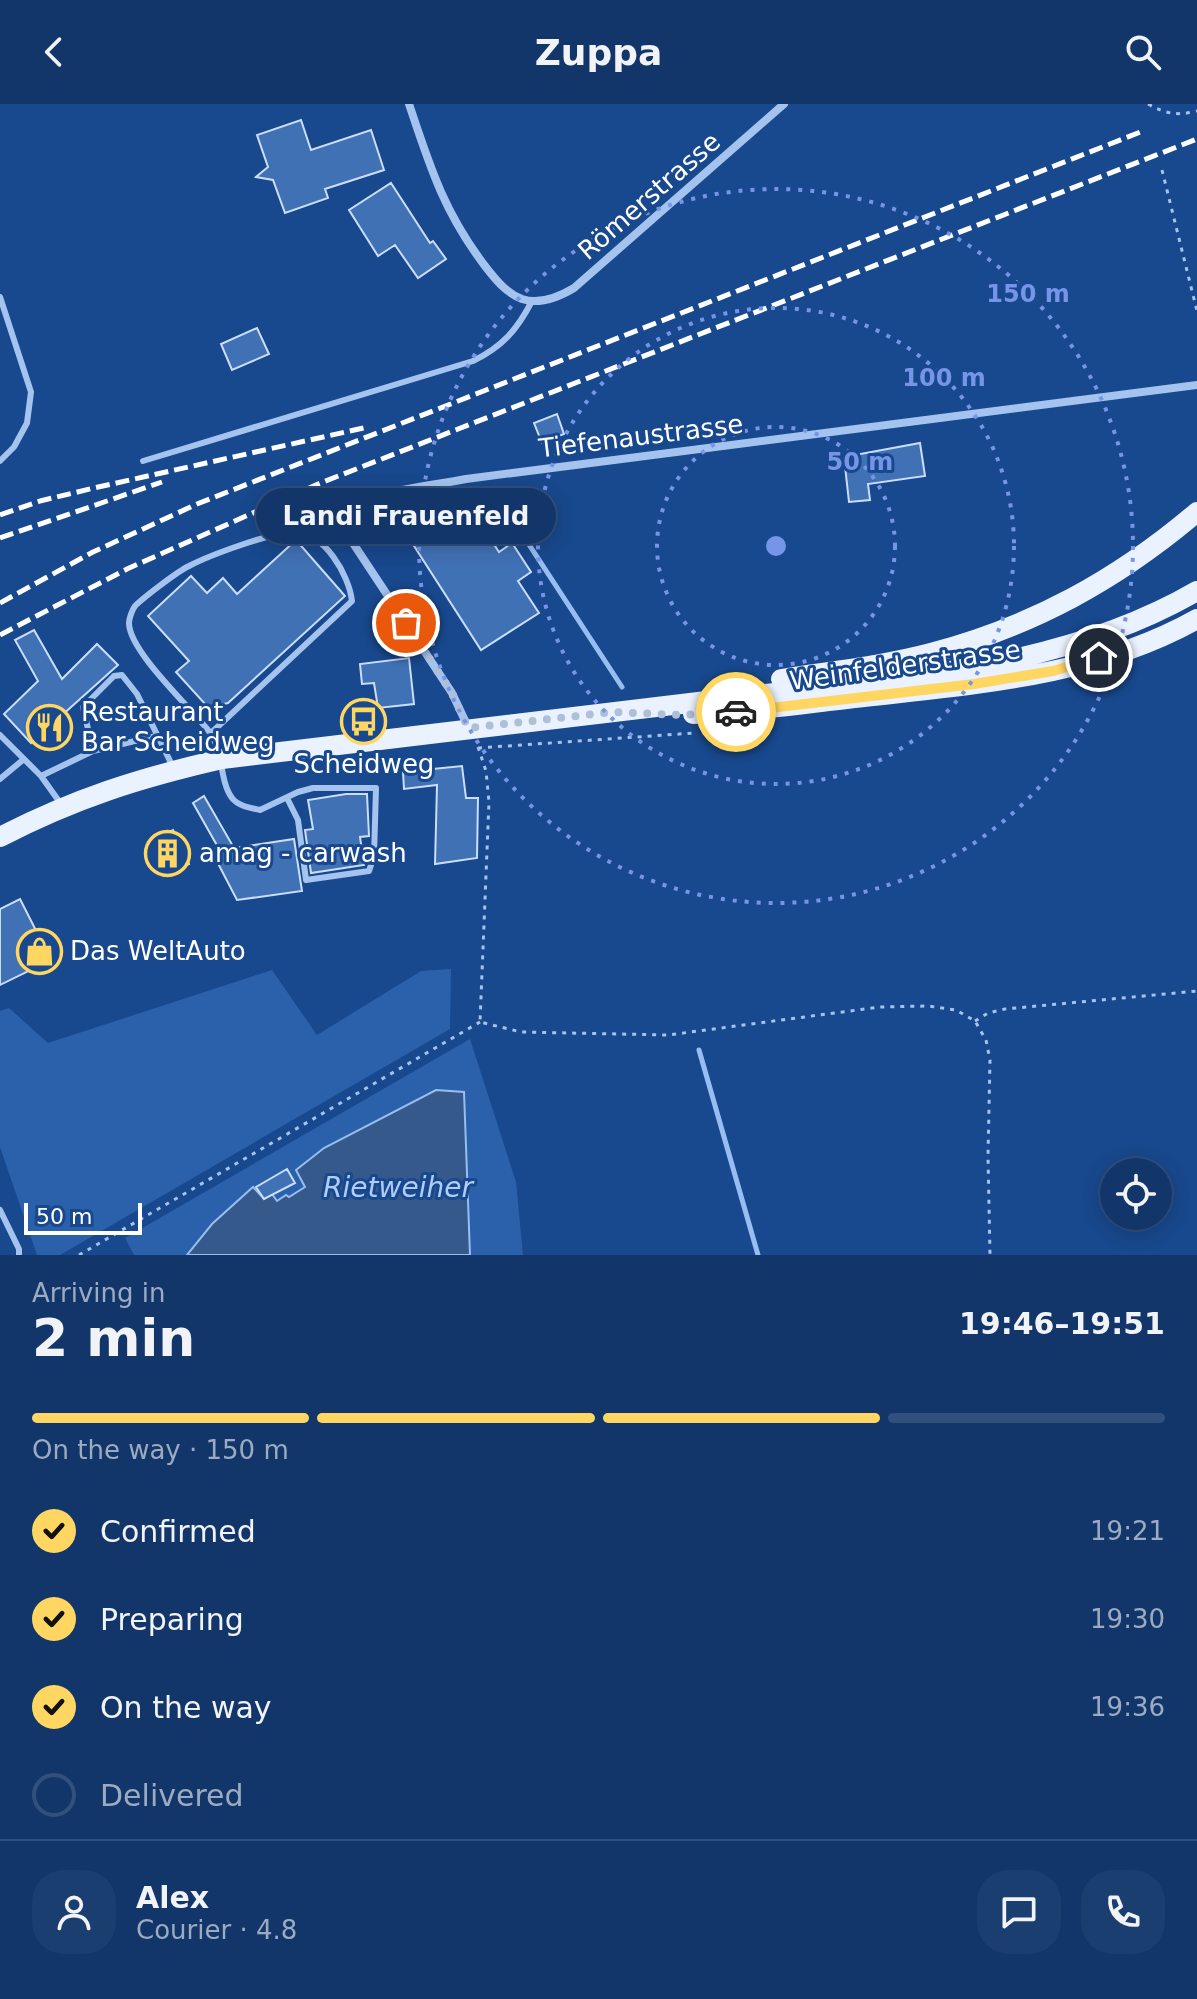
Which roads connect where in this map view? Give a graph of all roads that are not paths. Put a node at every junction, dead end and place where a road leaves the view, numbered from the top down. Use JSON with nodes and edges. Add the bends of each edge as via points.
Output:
{"nodes":[{"id":1,"x":409,"y":104,"type":"edge"},
{"id":2,"x":784,"y":104,"type":"edge"},
{"id":3,"x":0,"y":297,"type":"edge"},
{"id":4,"x":532,"y":301,"type":"junction"},
{"id":5,"x":1197,"y":385,"type":"edge"},
{"id":6,"x":0,"y":461,"type":"edge"},
{"id":7,"x":143,"y":461,"type":"dead end"},
{"id":8,"x":1197,"y":512,"type":"edge"},
{"id":9,"x":1197,"y":591,"type":"edge"},
{"id":10,"x":1197,"y":619,"type":"edge"},
{"id":11,"x":613,"y":712,"type":"junction"},
{"id":12,"x":468,"y":728,"type":"junction"},
{"id":13,"x":211,"y":733,"type":"junction"},
{"id":14,"x":0,"y":735,"type":"edge"},
{"id":15,"x":156,"y":736,"type":"junction"},
{"id":16,"x":93,"y":751,"type":"junction"},
{"id":17,"x":24,"y":759,"type":"junction"},
{"id":18,"x":222,"y":759,"type":"junction"},
{"id":19,"x":175,"y":770,"type":"junction"},
{"id":20,"x":41,"y":776,"type":"junction"},
{"id":21,"x":0,"y":779,"type":"edge"},
{"id":22,"x":287,"y":798,"type":"junction"},
{"id":23,"x":63,"y":807,"type":"junction"},
{"id":24,"x":0,"y":837,"type":"edge"},
{"id":25,"x":0,"y":1210,"type":"edge"},
{"id":26,"x":19,"y":1255,"type":"edge"}],
"edges":[{"from":1,"to":4,"type":"street","via":[[440,195],[459,230],[496,280]]},
{"from":2,"to":4,"type":"street","name":"Römerstrasse","via":[[574,288]]},
{"from":3,"to":6,"type":"lane","via":[[31,392],[27,423]]},
{"from":4,"to":7,"type":"lane","via":[[505,342],[473,361]]},
{"from":5,"to":12,"type":"street","name":"Tiefenaustrasse","via":[[481,477],[355,505],[344,512],[345,531],[452,693]]},
{"from":8,"to":11,"type":"main road","name":"Weinfelderstrasse","via":[[1101,583],[984,638],[929,654],[718,687]]},
{"from":9,"to":11,"type":"main road","via":[[1069,646],[1003,661]]},
{"from":10,"to":11,"type":"main road","name":"Weinfelderstrasse","via":[[1122,652],[974,684],[719,713]]},
{"from":11,"to":12,"type":"main road"},
{"from":12,"to":18,"type":"main road"},
{"from":13,"to":13,"type":"lane","via":[[131,637],[129,621],[135,607],[188,566],[294,532],[312,536],[330,552],[352,601]]},
{"from":13,"to":18,"type":"lane"},
{"from":14,"to":17,"type":"lane"},
{"from":15,"to":16,"type":"lane"},
{"from":15,"to":16,"type":"lane","via":[[137,694],[122,675],[114,676],[83,707]]},
{"from":15,"to":19,"type":"lane"},
{"from":16,"to":20,"type":"lane"},
{"from":17,"to":20,"type":"lane"},
{"from":17,"to":21,"type":"lane"},
{"from":18,"to":19,"type":"main road"},
{"from":18,"to":22,"type":"lane","via":[[232,798],[242,805],[260,810]]},
{"from":19,"to":23,"type":"main road"},
{"from":20,"to":23,"type":"lane"},
{"from":22,"to":22,"type":"lane","via":[[313,788],[376,788],[369,871],[306,880],[298,820]]},
{"from":23,"to":24,"type":"main road"},
{"from":25,"to":26,"type":"lane"}]}
